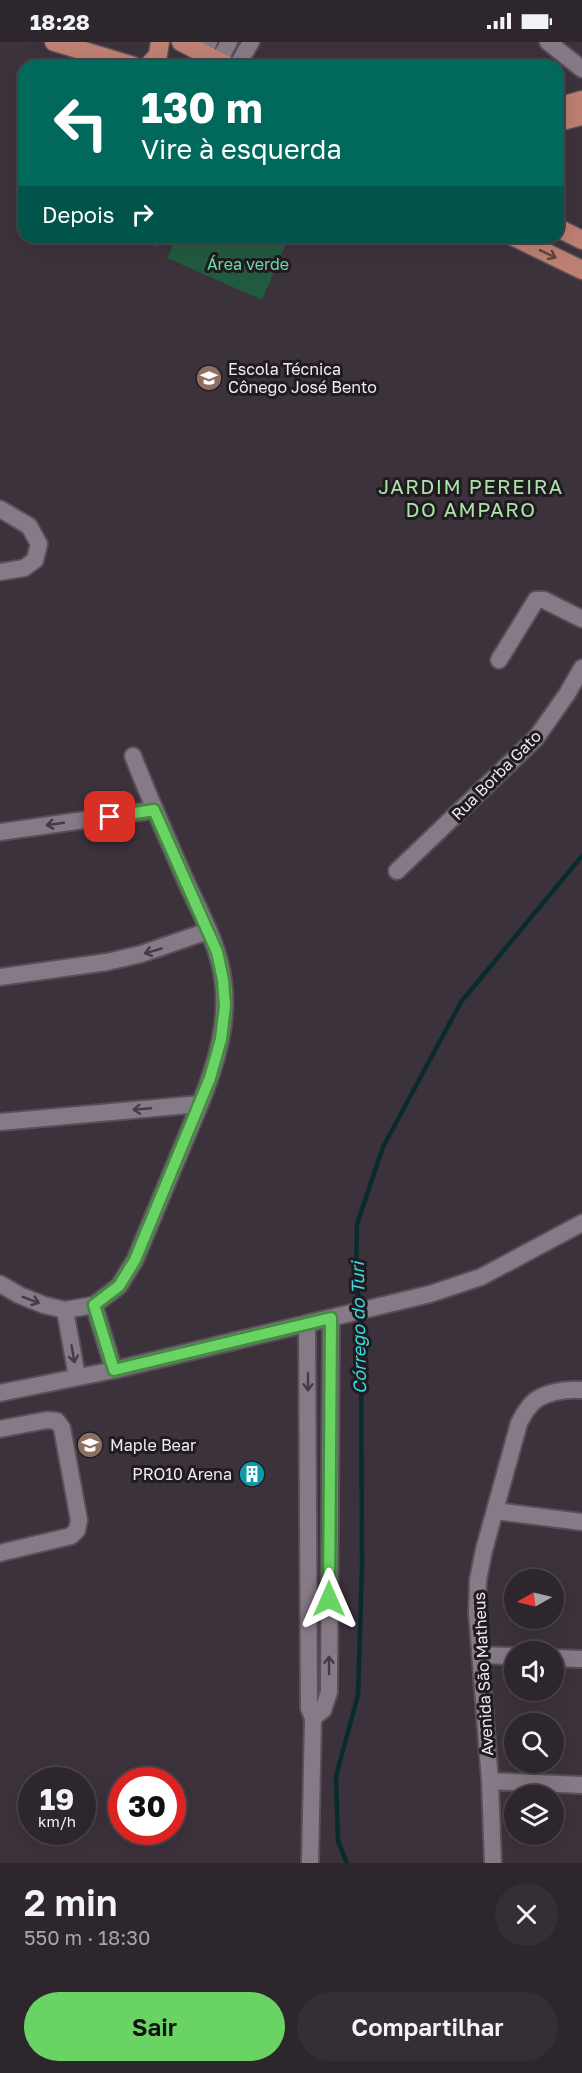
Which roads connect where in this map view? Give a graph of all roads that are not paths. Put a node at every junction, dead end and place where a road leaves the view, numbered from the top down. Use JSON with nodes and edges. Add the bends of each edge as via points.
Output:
{"nodes":[{"id":1,"x":54,"y":42,"type":"edge"},
{"id":2,"x":160,"y":42,"type":"edge"},
{"id":3,"x":181,"y":42,"type":"edge"},
{"id":4,"x":229,"y":42,"type":"edge"},
{"id":5,"x":251,"y":42,"type":"edge"},
{"id":6,"x":548,"y":42,"type":"edge"},
{"id":7,"x":219,"y":58,"type":"edge"},
{"id":8,"x":114,"y":60,"type":"edge"},
{"id":9,"x":153,"y":60,"type":"edge"},
{"id":10,"x":582,"y":69,"type":"edge"},
{"id":11,"x":582,"y":100,"type":"edge"},
{"id":12,"x":564,"y":105,"type":"edge"},
{"id":13,"x":582,"y":116,"type":"edge"},
{"id":14,"x":564,"y":121,"type":"edge"},
{"id":15,"x":564,"y":231,"type":"edge"},
{"id":16,"x":582,"y":240,"type":"edge"},
{"id":17,"x":526,"y":243,"type":"edge"},
{"id":18,"x":582,"y":270,"type":"edge"},
{"id":19,"x":0,"y":509,"type":"edge"},
{"id":20,"x":0,"y":572,"type":"edge"},
{"id":21,"x":582,"y":619,"type":"edge"},
{"id":22,"x":499,"y":660,"type":"dead end"},
{"id":23,"x":582,"y":668,"type":"edge"},
{"id":24,"x":575,"y":698,"type":"edge"},
{"id":25,"x":133,"y":756,"type":"dead end"},
{"id":26,"x":154,"y":810,"type":"junction"},
{"id":27,"x":0,"y":832,"type":"edge"},
{"id":28,"x":397,"y":871,"type":"dead end"},
{"id":29,"x":208,"y":931,"type":"junction"},
{"id":30,"x":0,"y":977,"type":"edge"},
{"id":31,"x":200,"y":1104,"type":"junction"},
{"id":32,"x":0,"y":1122,"type":"edge"},
{"id":33,"x":582,"y":1223,"type":"edge"},
{"id":34,"x":0,"y":1284,"type":"edge"},
{"id":35,"x":94,"y":1305,"type":"junction"},
{"id":36,"x":65,"y":1310,"type":"junction"},
{"id":37,"x":331,"y":1318,"type":"junction"},
{"id":38,"x":308,"y":1324,"type":"junction"},
{"id":39,"x":114,"y":1370,"type":"junction"},
{"id":40,"x":78,"y":1377,"type":"junction"},
{"id":41,"x":582,"y":1390,"type":"edge"},
{"id":42,"x":0,"y":1393,"type":"edge"},
{"id":43,"x":0,"y":1429,"type":"edge"},
{"id":44,"x":495,"y":1510,"type":"junction"},
{"id":45,"x":582,"y":1522,"type":"edge"},
{"id":46,"x":0,"y":1553,"type":"edge"},
{"id":47,"x":480,"y":1655,"type":"junction"},
{"id":48,"x":504,"y":1656,"type":"edge"},
{"id":49,"x":564,"y":1658,"type":"edge"},
{"id":50,"x":582,"y":1659,"type":"edge"},
{"id":51,"x":313,"y":1718,"type":"junction"},
{"id":52,"x":490,"y":1781,"type":"junction"},
{"id":53,"x":582,"y":1785,"type":"edge"},
{"id":54,"x":310,"y":1863,"type":"edge"},
{"id":55,"x":493,"y":1863,"type":"edge"}],
"edges":[{"from":1,"to":8,"type":"main road"},
{"from":2,"to":9,"type":"main road"},
{"from":3,"to":7,"type":"main road"},
{"from":4,"to":7,"type":"street"},
{"from":5,"to":7,"type":"street"},
{"from":6,"to":10,"type":"street"},
{"from":11,"to":12,"type":"main road"},
{"from":13,"to":14,"type":"main road"},
{"from":15,"to":16,"type":"main road"},
{"from":17,"to":18,"type":"main road","one_way":true},
{"from":19,"to":20,"type":"street","via":[[28,526],[39,544],[35,560],[24,568]]},
{"from":21,"to":22,"type":"street","via":[[544,600],[536,600]]},
{"from":23,"to":24,"type":"street","name":"Rua Borba Gato"},
{"from":24,"to":28,"type":"street","name":"Rua Borba Gato"},
{"from":25,"to":26,"type":"street"},
{"from":26,"to":27,"type":"street","one_way":true},
{"from":26,"to":29,"type":"street"},
{"from":29,"to":30,"type":"street","one_way":true,"via":[[107,962]]},
{"from":29,"to":31,"type":"street","via":[[219,961],[225,1006],[221,1039]]},
{"from":31,"to":32,"type":"street","one_way":true},
{"from":31,"to":35,"type":"street","via":[[135,1260],[119,1286]]},
{"from":33,"to":37,"type":"street","via":[[481,1277]]},
{"from":34,"to":36,"type":"street","one_way":true,"via":[[19,1295]]},
{"from":35,"to":36,"type":"street"},
{"from":35,"to":39,"type":"street"},
{"from":36,"to":40,"type":"street","one_way":true},
{"from":37,"to":38,"type":"street"},
{"from":51,"to":37,"type":"street","one_way":true,"via":[[323,1710],[329,1692]]},
{"from":38,"to":39,"type":"street"},
{"from":38,"to":51,"type":"street","one_way":true,"via":[[309,1708]]},
{"from":39,"to":40,"type":"street"},
{"from":40,"to":42,"type":"street"},
{"from":41,"to":44,"type":"street","name":"Avenida São Matheus","via":[[551,1393],[530,1404],[519,1423]]},
{"from":43,"to":46,"type":"street","via":[[57,1421],[62,1428],[79,1520],[71,1536]]},
{"from":44,"to":45,"type":"street"},
{"from":44,"to":47,"type":"street","name":"Avenida São Matheus","via":[[478,1580]]},
{"from":47,"to":48,"type":"street"},
{"from":47,"to":52,"type":"street","name":"Avenida São Matheus"},
{"from":49,"to":50,"type":"street"},
{"from":51,"to":54,"type":"street"},
{"from":52,"to":53,"type":"street"},
{"from":52,"to":55,"type":"street","name":"Avenida São Matheus"}]}
